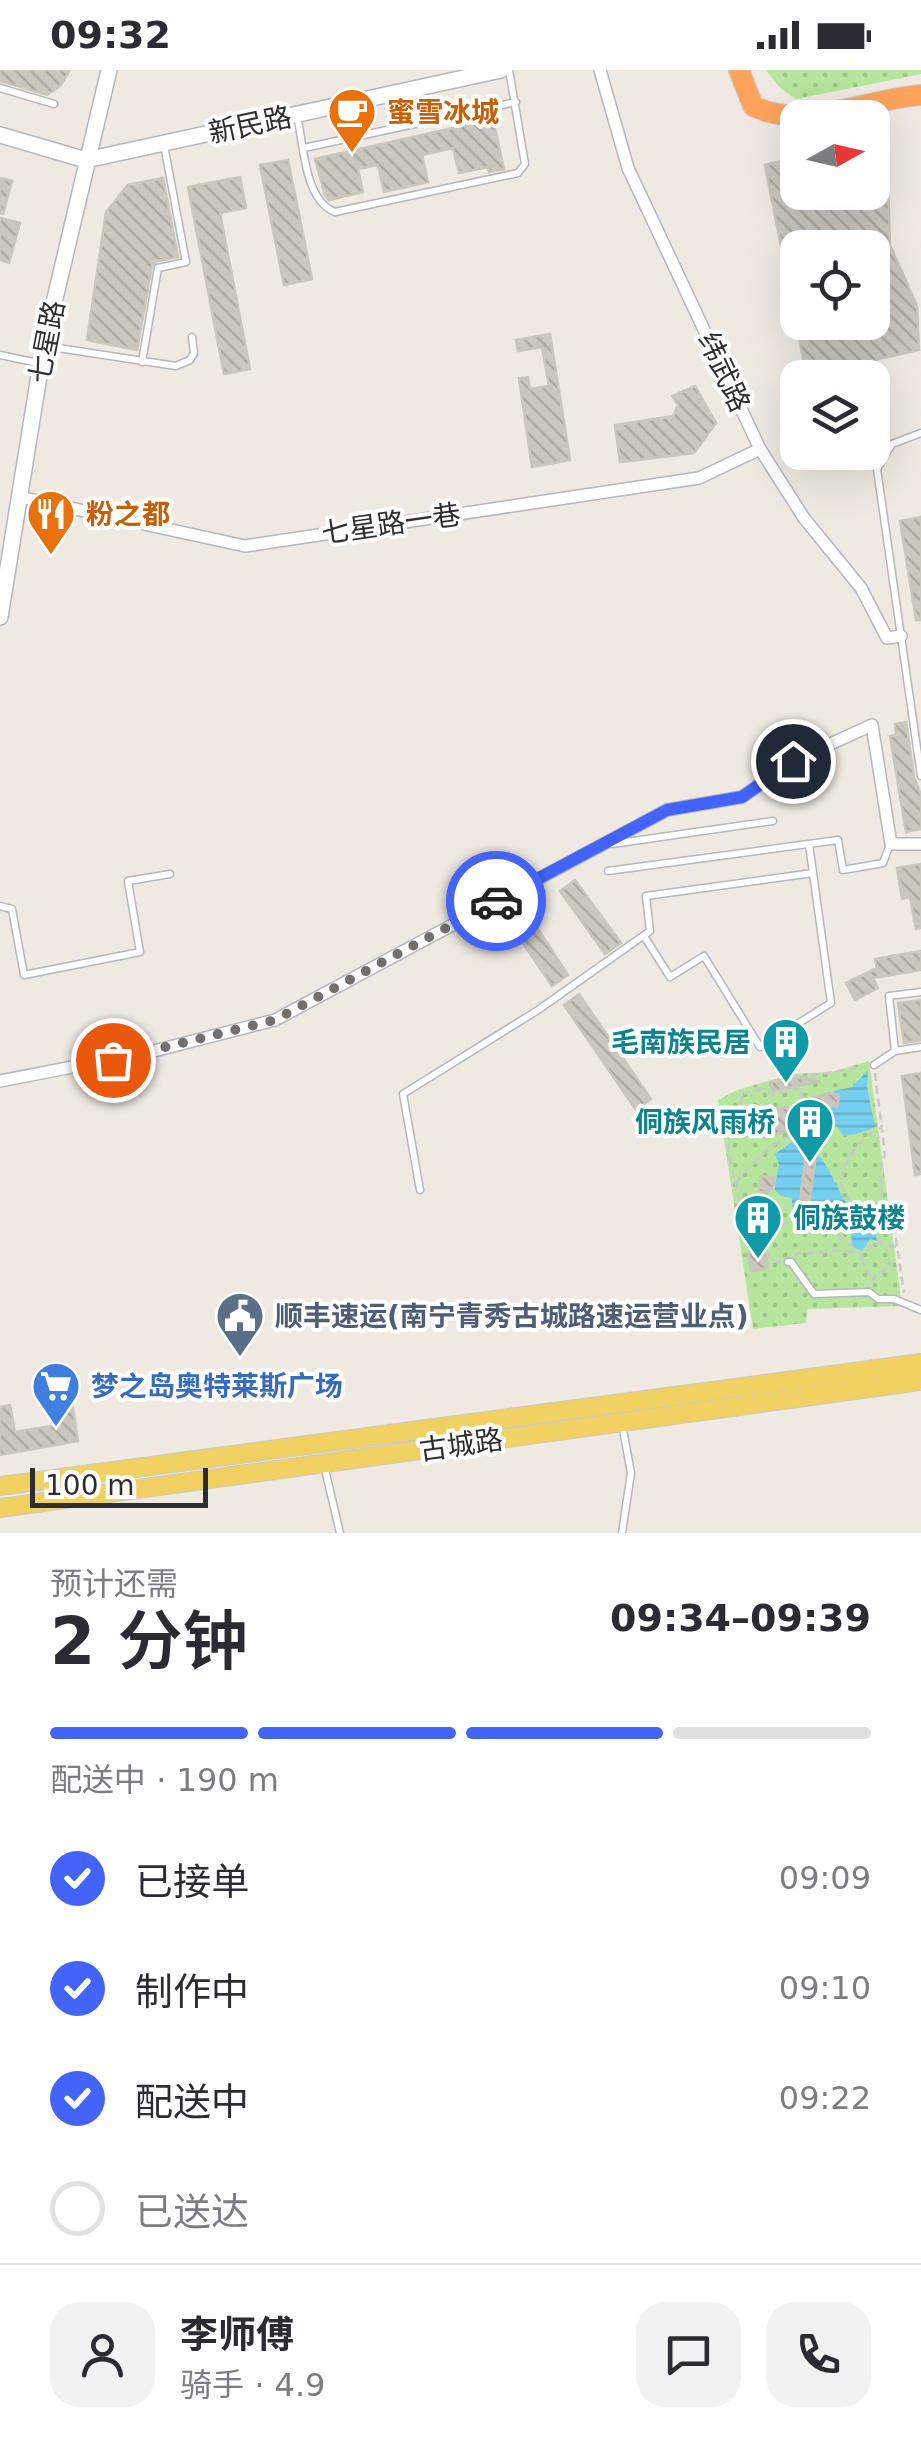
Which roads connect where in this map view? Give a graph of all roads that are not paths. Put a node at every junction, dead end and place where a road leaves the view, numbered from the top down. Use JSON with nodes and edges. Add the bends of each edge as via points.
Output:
{"nodes":[{"id":1,"x":109,"y":70,"type":"edge"},
{"id":2,"x":502,"y":70,"type":"edge"},
{"id":3,"x":509,"y":70,"type":"edge"},
{"id":4,"x":600,"y":70,"type":"edge"},
{"id":5,"x":739,"y":70,"type":"edge"},
{"id":6,"x":0,"y":88,"type":"edge"},
{"id":7,"x":919,"y":94,"type":"edge"},
{"id":8,"x":516,"y":102,"type":"junction"},
{"id":9,"x":54,"y":104,"type":"dead end"},
{"id":10,"x":297,"y":114,"type":"junction"},
{"id":11,"x":0,"y":135,"type":"edge"},
{"id":12,"x":164,"y":144,"type":"junction"},
{"id":13,"x":304,"y":148,"type":"junction"},
{"id":14,"x":86,"y":160,"type":"junction"},
{"id":15,"x":192,"y":337,"type":"dead end"},
{"id":16,"x":44,"y":346,"type":"junction"},
{"id":17,"x":0,"y":355,"type":"edge"},
{"id":18,"x":142,"y":362,"type":"junction"},
{"id":19,"x":42,"y":364,"type":"junction"},
{"id":20,"x":921,"y":433,"type":"edge"},
{"id":21,"x":760,"y":449,"type":"junction"},
{"id":22,"x":20,"y":498,"type":"junction"},
{"id":23,"x":4,"y":569,"type":"edge"},
{"id":24,"x":0,"y":617,"type":"edge"},
{"id":25,"x":901,"y":636,"type":"junction"},
{"id":26,"x":921,"y":776,"type":"edge"},
{"id":27,"x":774,"y":821,"type":"dead end"},
{"id":28,"x":810,"y":844,"type":"junction"},
{"id":29,"x":890,"y":844,"type":"junction"},
{"id":30,"x":921,"y":844,"type":"edge"},
{"id":31,"x":601,"y":846,"type":"junction"},
{"id":32,"x":608,"y":872,"type":"dead end"},
{"id":33,"x":813,"y":873,"type":"junction"},
{"id":34,"x":170,"y":874,"type":"dead end"},
{"id":35,"x":0,"y":906,"type":"edge"},
{"id":36,"x":644,"y":936,"type":"junction"},
{"id":37,"x":921,"y":992,"type":"edge"},
{"id":38,"x":921,"y":1047,"type":"edge"},
{"id":39,"x":895,"y":1051,"type":"junction"},
{"id":40,"x":874,"y":1065,"type":"road end"},
{"id":41,"x":0,"y":1081,"type":"edge"},
{"id":42,"x":420,"y":1190,"type":"dead end"},
{"id":43,"x":789,"y":1262,"type":"road end"},
{"id":44,"x":921,"y":1310,"type":"edge"},
{"id":45,"x":921,"y":1362,"type":"edge"},
{"id":46,"x":921,"y":1381,"type":"edge"},
{"id":47,"x":622,"y":1422,"type":"junction"},
{"id":48,"x":324,"y":1464,"type":"junction"},
{"id":49,"x":0,"y":1486,"type":"edge"},
{"id":50,"x":0,"y":1508,"type":"edge"},
{"id":51,"x":340,"y":1533,"type":"edge"},
{"id":52,"x":622,"y":1533,"type":"edge"}],
"edges":[{"from":1,"to":14,"type":"main road","name":"七星路"},
{"from":2,"to":10,"type":"main road","name":"新民路"},
{"from":3,"to":8,"type":"lane"},
{"from":4,"to":21,"type":"street","name":"纬武路","via":[[628,168]]},
{"from":5,"to":7,"type":"highway","via":[[753,106],[770,114]]},
{"from":6,"to":9,"type":"lane"},
{"from":8,"to":13,"type":"lane"},
{"from":8,"to":13,"type":"lane","via":[[525,164],[500,177],[335,212],[314,193]]},
{"from":10,"to":12,"type":"main road","name":"新民路"},
{"from":10,"to":13,"type":"lane"},
{"from":11,"to":14,"type":"main road","name":"新民路"},
{"from":12,"to":14,"type":"main road","name":"新民路"},
{"from":12,"to":18,"type":"lane","via":[[186,262],[158,268]]},
{"from":14,"to":16,"type":"main road","name":"七星路"},
{"from":15,"to":18,"type":"lane","via":[[194,353],[183,364]]},
{"from":16,"to":18,"type":"lane"},
{"from":16,"to":19,"type":"main road","name":"七星路"},
{"from":17,"to":19,"type":"lane"},
{"from":19,"to":22,"type":"main road","name":"七星路"},
{"from":20,"to":25,"type":"lane","via":[[892,444],[876,469]]},
{"from":21,"to":22,"type":"street","name":"七星路一巷","via":[[699,478],[245,546]]},
{"from":21,"to":25,"type":"street","name":"纬武路","via":[[861,588],[888,638]]},
{"from":22,"to":23,"type":"main road","name":"七星路"},
{"from":23,"to":24,"type":"main road","name":"七星路"},
{"from":25,"to":26,"type":"lane"},
{"from":27,"to":31,"type":"lane"},
{"from":28,"to":29,"type":"lane","via":[[838,840],[843,870],[883,863]]},
{"from":28,"to":32,"type":"lane"},
{"from":28,"to":33,"type":"lane"},
{"from":29,"to":30,"type":"street"},
{"from":29,"to":31,"type":"street","via":[[872,725],[793,761],[742,797],[667,810]]},
{"from":31,"to":41,"type":"street","via":[[275,1020]]},
{"from":33,"to":36,"type":"lane","via":[[646,896],[650,931]]},
{"from":33,"to":36,"type":"lane","via":[[832,1003],[760,1047],[704,956],[670,977]]},
{"from":34,"to":35,"type":"lane","via":[[128,881],[140,952],[62,967],[24,974],[12,909]]},
{"from":36,"to":42,"type":"lane","via":[[403,1094]]},
{"from":37,"to":39,"type":"lane","via":[[889,996]]},
{"from":38,"to":39,"type":"lane"},
{"from":39,"to":40,"type":"lane"},
{"from":43,"to":44,"type":"lane","via":[[814,1294],[869,1292]]},
{"from":45,"to":49,"type":"main road","name":"古城路"},
{"from":46,"to":47,"type":"main road","name":"古城路"},
{"from":47,"to":48,"type":"main road","name":"古城路"},
{"from":47,"to":52,"type":"lane","via":[[631,1473]]},
{"from":48,"to":50,"type":"main road","name":"古城路"},
{"from":48,"to":51,"type":"lane"}]}
